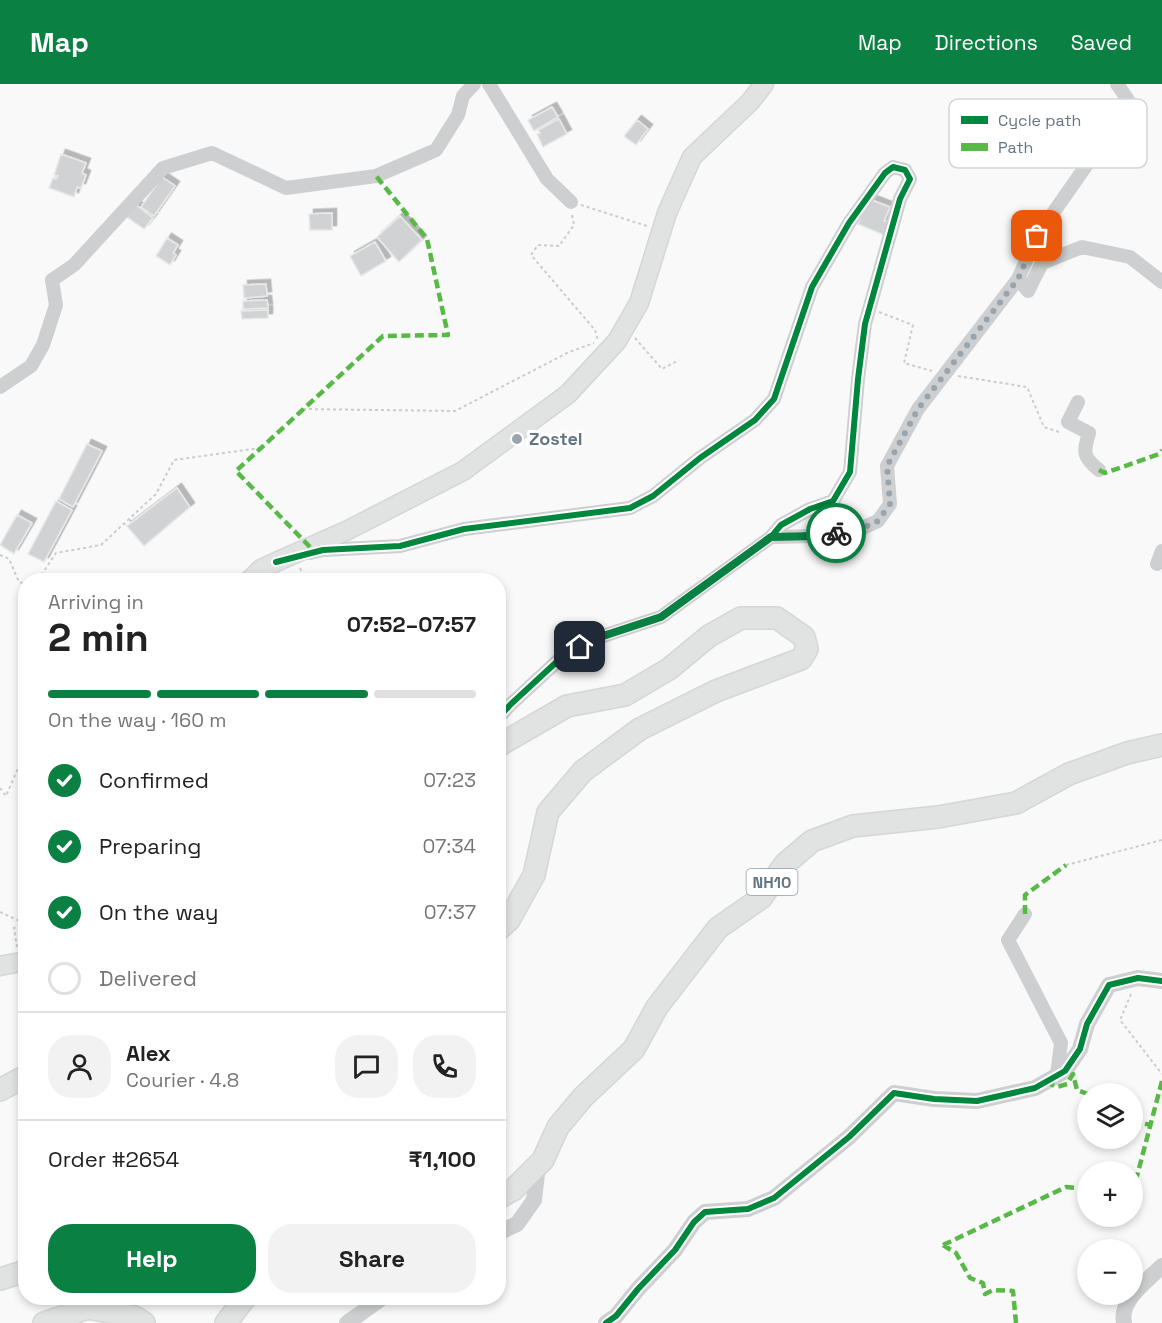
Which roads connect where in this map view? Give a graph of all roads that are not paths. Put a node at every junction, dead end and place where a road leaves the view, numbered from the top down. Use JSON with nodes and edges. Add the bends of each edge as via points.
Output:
{"nodes":[{"id":1,"x":474,"y":84,"type":"edge"},
{"id":2,"x":489,"y":84,"type":"edge"},
{"id":3,"x":764,"y":84,"type":"edge"},
{"id":4,"x":1117,"y":84,"type":"edge"},
{"id":5,"x":1127,"y":99,"type":"edge"},
{"id":6,"x":1085,"y":168,"type":"edge"},
{"id":7,"x":571,"y":202,"type":"road end"},
{"id":8,"x":1018,"y":279,"type":"junction"},
{"id":9,"x":1162,"y":282,"type":"edge"},
{"id":10,"x":0,"y":387,"type":"edge"},
{"id":11,"x":1078,"y":402,"type":"dead end"},
{"id":12,"x":1099,"y":470,"type":"dead end"},
{"id":13,"x":771,"y":537,"type":"junction"},
{"id":14,"x":276,"y":561,"type":"junction"},
{"id":15,"x":257,"y":573,"type":"edge"},
{"id":16,"x":506,"y":709,"type":"edge"},
{"id":17,"x":506,"y":741,"type":"edge"},
{"id":18,"x":1162,"y":745,"type":"edge"},
{"id":19,"x":1025,"y":914,"type":"dead end"},
{"id":20,"x":506,"y":923,"type":"edge"},
{"id":21,"x":18,"y":964,"type":"edge"},
{"id":22,"x":0,"y":966,"type":"edge"},
{"id":23,"x":1162,"y":981,"type":"edge"},
{"id":24,"x":1057,"y":1075,"type":"junction"},
{"id":25,"x":18,"y":1080,"type":"edge"},
{"id":26,"x":0,"y":1090,"type":"edge"},
{"id":27,"x":538,"y":1165,"type":"junction"},
{"id":28,"x":506,"y":1194,"type":"edge"},
{"id":29,"x":506,"y":1229,"type":"edge"},
{"id":30,"x":1162,"y":1266,"type":"edge"},
{"id":31,"x":18,"y":1273,"type":"edge"},
{"id":32,"x":0,"y":1279,"type":"edge"},
{"id":33,"x":240,"y":1305,"type":"edge"},
{"id":34,"x":372,"y":1305,"type":"edge"},
{"id":35,"x":44,"y":1323,"type":"edge"},
{"id":36,"x":144,"y":1323,"type":"edge"},
{"id":37,"x":226,"y":1323,"type":"edge"},
{"id":38,"x":347,"y":1323,"type":"edge"},
{"id":39,"x":606,"y":1323,"type":"edge"},
{"id":40,"x":1124,"y":1323,"type":"edge"}],
"edges":[{"from":1,"to":10,"type":"street","via":[[463,96],[458,115],[436,150],[376,176],[286,188],[212,153],[163,168],[74,265],[52,280],[56,305],[43,345],[31,366]]},
{"from":2,"to":7,"type":"street","via":[[547,179]]},
{"from":3,"to":14,"type":"main road","via":[[692,157],[666,213],[639,303],[617,341],[568,393],[463,471],[348,530]]},
{"from":4,"to":5,"type":"street"},
{"from":6,"to":8,"type":"street","via":[[1037,236]]},
{"from":8,"to":9,"type":"street","via":[[1028,291],[1042,262],[1082,247],[1130,257]]},
{"from":8,"to":13,"type":"street","via":[[918,409],[887,466],[890,504],[878,521],[858,530]]},
{"from":11,"to":12,"type":"street","via":[[1068,422],[1089,433],[1084,449],[1087,460]]},
{"from":13,"to":14,"type":"street","via":[[781,525],[833,501],[850,472],[865,324],[900,199],[910,179],[905,170],[893,167],[885,173],[849,223],[812,287],[774,399],[755,420],[653,496],[630,508],[464,529],[400,546],[323,550]]},
{"from":13,"to":16,"type":"street","via":[[661,617],[597,638],[563,656]]},
{"from":14,"to":15,"type":"main road"},
{"from":17,"to":20,"type":"highway","via":[[567,706],[625,695],[741,618],[777,618],[804,637],[807,649],[801,659],[716,691],[640,729],[583,771],[548,812],[534,875]]},
{"from":18,"to":27,"type":"highway","number":"NH10","via":[[1070,774],[1016,803],[853,826],[812,841],[785,864],[761,898],[718,928],[657,1007],[634,1049],[583,1097],[558,1127]]},
{"from":19,"to":24,"type":"street","via":[[1008,940],[1061,1043]]},
{"from":21,"to":22,"type":"main road"},
{"from":23,"to":24,"type":"street","via":[[1138,978],[1109,985],[1087,1024],[1080,1049],[1065,1071]]},
{"from":24,"to":39,"type":"street","via":[[1035,1088],[977,1101],[934,1100],[894,1093],[849,1137],[774,1198],[748,1209],[705,1212]]},
{"from":25,"to":26,"type":"highway"},
{"from":27,"to":28,"type":"highway","number":"NH10"},
{"from":27,"to":29,"type":"street","via":[[534,1200],[517,1224]]},
{"from":30,"to":40,"type":"street","via":[[1128,1299]]},
{"from":31,"to":32,"type":"highway"},
{"from":33,"to":37,"type":"highway"},
{"from":34,"to":38,"type":"street"},
{"from":35,"to":36,"type":"highway","via":[[88,1308],[135,1317]]}]}
